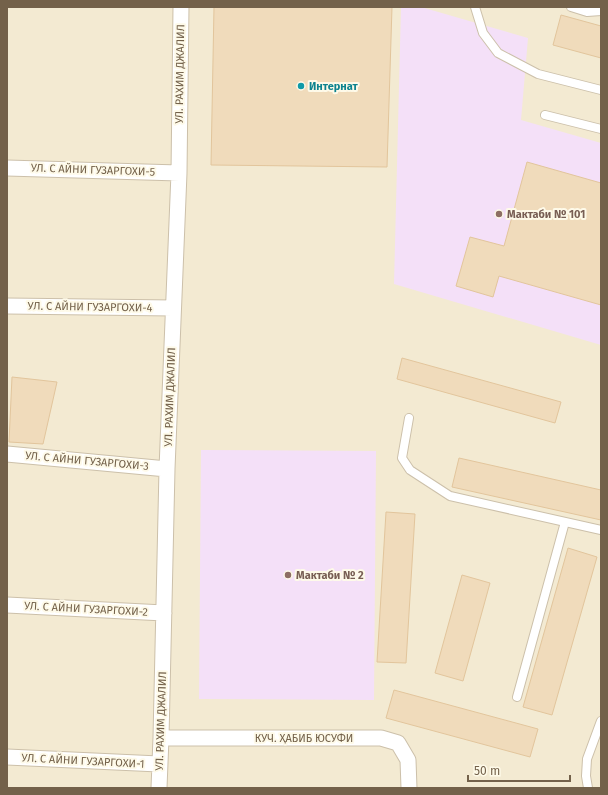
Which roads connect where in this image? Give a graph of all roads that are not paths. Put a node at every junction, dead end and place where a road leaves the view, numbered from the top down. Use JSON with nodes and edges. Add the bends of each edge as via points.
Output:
{"nodes":[{"id":1,"x":181,"y":7,"type":"edge"},
{"id":2,"x":475,"y":7,"type":"edge"},
{"id":3,"x":571,"y":7,"type":"edge"},
{"id":4,"x":601,"y":11,"type":"edge"},
{"id":5,"x":601,"y":90,"type":"edge"},
{"id":6,"x":545,"y":115,"type":"dead end"},
{"id":7,"x":601,"y":129,"type":"edge"},
{"id":8,"x":7,"y":168,"type":"edge"},
{"id":9,"x":179,"y":173,"type":"junction"},
{"id":10,"x":7,"y":306,"type":"edge"},
{"id":11,"x":173,"y":308,"type":"junction"},
{"id":12,"x":409,"y":418,"type":"dead end"},
{"id":13,"x":7,"y":454,"type":"edge"},
{"id":14,"x":167,"y":469,"type":"junction"},
{"id":15,"x":565,"y":522,"type":"junction"},
{"id":16,"x":601,"y":530,"type":"edge"},
{"id":17,"x":7,"y":605,"type":"edge"},
{"id":18,"x":164,"y":613,"type":"junction"},
{"id":19,"x":517,"y":697,"type":"dead end"},
{"id":20,"x":601,"y":721,"type":"edge"},
{"id":21,"x":161,"y":738,"type":"junction"},
{"id":22,"x":7,"y":757,"type":"edge"},
{"id":23,"x":159,"y":764,"type":"junction"},
{"id":24,"x":159,"y":788,"type":"edge"},
{"id":25,"x":409,"y":788,"type":"edge"},
{"id":26,"x":588,"y":788,"type":"edge"}],
"edges":[{"from":1,"to":9,"type":"street","name":"УЛ. РАХИМ ДЖАЛИЛ"},
{"from":2,"to":5,"type":"lane","via":[[483,33],[498,53],[538,74]]},
{"from":3,"to":4,"type":"lane","via":[[587,12]]},
{"from":6,"to":7,"type":"lane"},
{"from":8,"to":9,"type":"street","name":"УЛ. С АЙНИ ГУЗАРГОХИ-5"},
{"from":9,"to":11,"type":"street","name":"УЛ. РАХИМ ДЖАЛИЛ"},
{"from":10,"to":11,"type":"street","name":"УЛ. С АЙНИ ГУЗАРГОХИ-4"},
{"from":11,"to":14,"type":"street","name":"УЛ. РАХИМ ДЖАЛИЛ"},
{"from":12,"to":15,"type":"lane","via":[[402,458],[410,470],[450,496]]},
{"from":13,"to":14,"type":"street","name":"УЛ. С АЙНИ ГУЗАРГОХИ-3"},
{"from":14,"to":18,"type":"street","name":"УЛ. РАХИМ ДЖАЛИЛ"},
{"from":15,"to":16,"type":"lane"},
{"from":15,"to":19,"type":"lane"},
{"from":17,"to":18,"type":"street","name":"УЛ. С АЙНИ ГУЗАРГОХИ-2"},
{"from":18,"to":21,"type":"street","name":"УЛ. РАХИМ ДЖАЛИЛ"},
{"from":20,"to":26,"type":"lane","via":[[587,759]]},
{"from":21,"to":23,"type":"street","name":"УЛ. РАХИМ ДЖАЛИЛ"},
{"from":21,"to":25,"type":"street","name":"КУЧ. ҲАБИБ ЮСУФИ","via":[[381,738],[398,743],[408,760]]},
{"from":22,"to":23,"type":"street","name":"УЛ. С АЙНИ ГУЗАРГОХИ-1"},
{"from":23,"to":24,"type":"street","name":"УЛ. РАХИМ ДЖАЛИЛ"}]}
